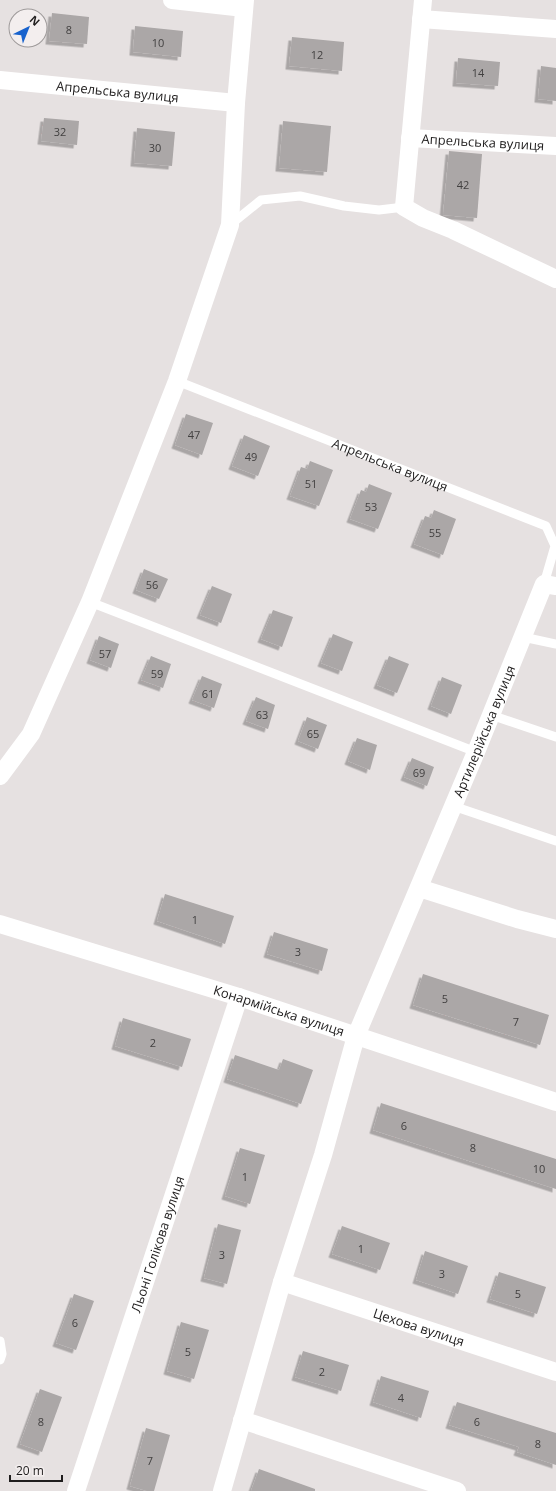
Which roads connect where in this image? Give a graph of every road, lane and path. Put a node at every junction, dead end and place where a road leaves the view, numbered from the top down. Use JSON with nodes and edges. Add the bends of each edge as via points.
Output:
{"nodes":[{"id":1,"x":172,"y":0,"type":"edge"},
{"id":2,"x":423,"y":0,"type":"edge"},
{"id":3,"x":245,"y":4,"type":"edge"},
{"id":4,"x":421,"y":18,"type":"junction"},
{"id":5,"x":556,"y":29,"type":"edge"},
{"id":6,"x":0,"y":80,"type":"edge"},
{"id":7,"x":236,"y":103,"type":"junction"},
{"id":8,"x":410,"y":138,"type":"junction"},
{"id":9,"x":556,"y":146,"type":"edge"},
{"id":10,"x":404,"y":207,"type":"junction"},
{"id":11,"x":230,"y":225,"type":"junction"},
{"id":12,"x":556,"y":279,"type":"edge"},
{"id":13,"x":177,"y":381,"type":"junction"},
{"id":14,"x":550,"y":585,"type":"edge"},
{"id":15,"x":90,"y":602,"type":"junction"},
{"id":16,"x":523,"y":637,"type":"junction"},
{"id":17,"x":556,"y":644,"type":"edge"},
{"id":18,"x":491,"y":715,"type":"junction"},
{"id":19,"x":556,"y":737,"type":"edge"},
{"id":20,"x":476,"y":752,"type":"junction"},
{"id":21,"x":0,"y":776,"type":"edge"},
{"id":22,"x":453,"y":806,"type":"junction"},
{"id":23,"x":556,"y":841,"type":"edge"},
{"id":24,"x":419,"y":888,"type":"junction"},
{"id":25,"x":0,"y":924,"type":"edge"},
{"id":26,"x":556,"y":929,"type":"edge"},
{"id":27,"x":239,"y":997,"type":"junction"},
{"id":28,"x":356,"y":1036,"type":"junction"},
{"id":29,"x":556,"y":1102,"type":"edge"},
{"id":30,"x":282,"y":1282,"type":"junction"},
{"id":31,"x":0,"y":1342,"type":"edge"},
{"id":32,"x":0,"y":1360,"type":"edge"},
{"id":33,"x":556,"y":1372,"type":"edge"},
{"id":34,"x":242,"y":1420,"type":"junction"},
{"id":35,"x":76,"y":1491,"type":"edge"},
{"id":36,"x":222,"y":1491,"type":"edge"},
{"id":37,"x":457,"y":1491,"type":"edge"}],
"edges":[{"from":1,"to":3,"type":"street"},
{"from":2,"to":4,"type":"street"},
{"from":3,"to":7,"type":"street"},
{"from":4,"to":5,"type":"street"},
{"from":4,"to":8,"type":"street"},
{"from":6,"to":7,"type":"street","name":"Апрельська вулиця"},
{"from":7,"to":11,"type":"street"},
{"from":8,"to":9,"type":"street","name":"Апрельська вулиця"},
{"from":8,"to":10,"type":"street"},
{"from":10,"to":11,"type":"lane","via":[[379,210],[344,206],[300,196],[269,199],[261,200]]},
{"from":10,"to":12,"type":"street"},
{"from":11,"to":13,"type":"street"},
{"from":13,"to":14,"type":"lane","name":"Апрельська вулиця","via":[[546,526],[555,546]]},
{"from":13,"to":15,"type":"street"},
{"from":14,"to":16,"type":"street","name":"Артилерійська вулиця"},
{"from":15,"to":20,"type":"lane"},
{"from":15,"to":21,"type":"street","via":[[32,734]]},
{"from":16,"to":17,"type":"lane"},
{"from":16,"to":18,"type":"street","name":"Артилерійська вулиця"},
{"from":18,"to":19,"type":"lane"},
{"from":18,"to":20,"type":"street","name":"Артилерійська вулиця"},
{"from":20,"to":22,"type":"street","name":"Артилерійська вулиця"},
{"from":22,"to":23,"type":"lane"},
{"from":22,"to":24,"type":"street","name":"Артилерійська вулиця"},
{"from":24,"to":26,"type":"street"},
{"from":24,"to":28,"type":"street","name":"Артилерійська вулиця"},
{"from":25,"to":27,"type":"street","name":"Конармійська вулиця"},
{"from":27,"to":28,"type":"street","name":"Конармійська вулиця"},
{"from":27,"to":35,"type":"street","name":"Льоні Голікова вулиця"},
{"from":28,"to":29,"type":"street","name":"Конармійська вулиця"},
{"from":28,"to":30,"type":"street","name":"Артилерійська вулиця","via":[[323,1155]]},
{"from":30,"to":33,"type":"street","name":"Цехова вулиця"},
{"from":30,"to":34,"type":"street","name":"Артилерійська вулиця"},
{"from":31,"to":32,"type":"lane"},
{"from":34,"to":36,"type":"street","name":"Артилерійська вулиця"},
{"from":34,"to":37,"type":"street"}]}
